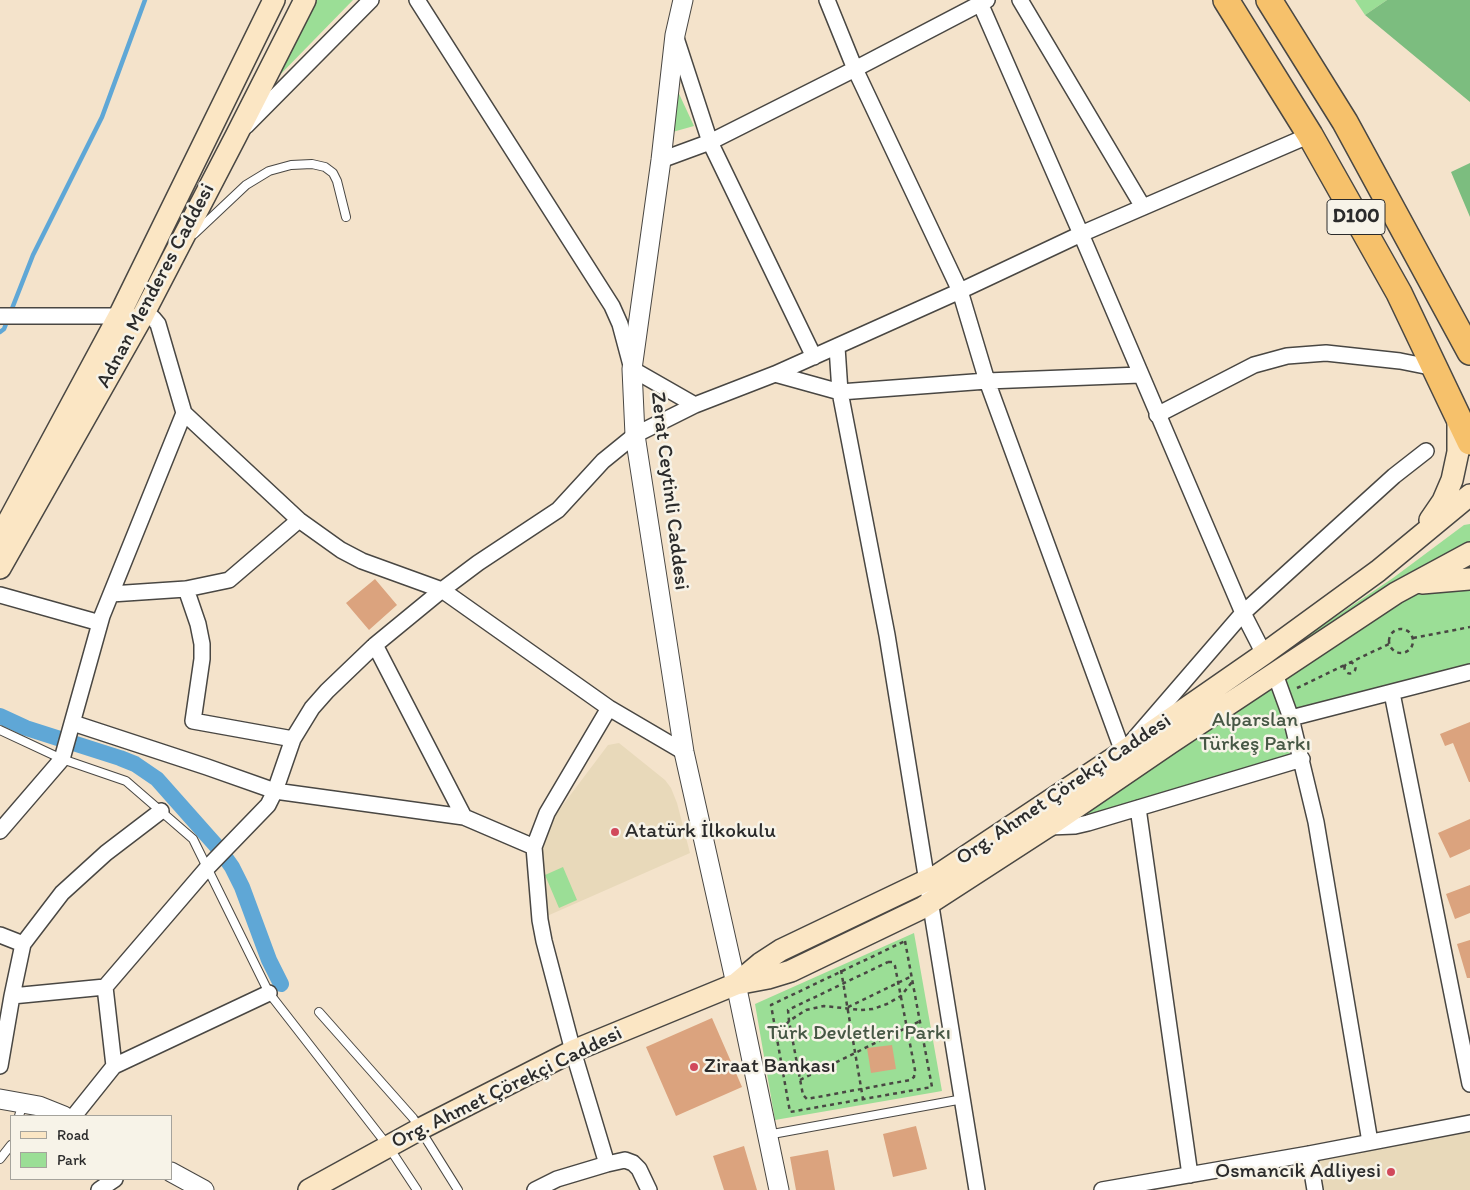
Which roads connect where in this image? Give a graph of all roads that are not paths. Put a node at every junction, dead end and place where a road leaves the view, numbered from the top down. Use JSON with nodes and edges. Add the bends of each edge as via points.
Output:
{"nodes":[{"id":1,"x":274,"y":0,"type":"edge"},
{"id":2,"x":305,"y":0,"type":"edge"},
{"id":3,"x":371,"y":0,"type":"edge"},
{"id":4,"x":417,"y":0,"type":"edge"},
{"id":5,"x":683,"y":0,"type":"edge"},
{"id":6,"x":827,"y":0,"type":"edge"},
{"id":7,"x":1020,"y":0,"type":"edge"},
{"id":8,"x":1226,"y":0,"type":"edge"},
{"id":9,"x":1268,"y":0,"type":"edge"},
{"id":10,"x":983,"y":2,"type":"edge"},
{"id":11,"x":676,"y":35,"type":"junction"},
{"id":12,"x":855,"y":69,"type":"junction"},
{"id":13,"x":1310,"y":135,"type":"junction"},
{"id":14,"x":236,"y":136,"type":"junction"},
{"id":15,"x":710,"y":142,"type":"junction"},
{"id":16,"x":661,"y":160,"type":"junction"},
{"id":17,"x":1143,"y":207,"type":"junction"},
{"id":18,"x":346,"y":217,"type":"dead end"},
{"id":19,"x":1081,"y":234,"type":"junction"},
{"id":20,"x":182,"y":240,"type":"junction"},
{"id":21,"x":960,"y":291,"type":"junction"},
{"id":22,"x":0,"y":316,"type":"edge"},
{"id":23,"x":119,"y":316,"type":"junction"},
{"id":24,"x":142,"y":317,"type":"junction"},
{"id":25,"x":1468,"y":342,"type":"edge"},
{"id":26,"x":837,"y":347,"type":"junction"},
{"id":27,"x":814,"y":357,"type":"junction"},
{"id":28,"x":1435,"y":368,"type":"junction"},
{"id":29,"x":632,"y":369,"type":"junction"},
{"id":30,"x":775,"y":374,"type":"junction"},
{"id":31,"x":1140,"y":375,"type":"junction"},
{"id":32,"x":987,"y":381,"type":"junction"},
{"id":33,"x":840,"y":392,"type":"junction"},
{"id":34,"x":695,"y":405,"type":"junction"},
{"id":35,"x":184,"y":414,"type":"junction"},
{"id":36,"x":1157,"y":414,"type":"junction"},
{"id":37,"x":1458,"y":417,"type":"junction"},
{"id":38,"x":635,"y":435,"type":"junction"},
{"id":39,"x":1470,"y":442,"type":"edge"},
{"id":40,"x":1426,"y":451,"type":"dead end"},
{"id":41,"x":1470,"y":496,"type":"edge"},
{"id":42,"x":298,"y":520,"type":"junction"},
{"id":43,"x":0,"y":537,"type":"edge"},
{"id":44,"x":1402,"y":552,"type":"junction"},
{"id":45,"x":1470,"y":553,"type":"edge"},
{"id":46,"x":0,"y":568,"type":"edge"},
{"id":47,"x":1470,"y":578,"type":"edge"},
{"id":48,"x":1412,"y":584,"type":"junction"},
{"id":49,"x":186,"y":589,"type":"junction"},
{"id":50,"x":442,"y":590,"type":"junction"},
{"id":51,"x":111,"y":594,"type":"junction"},
{"id":52,"x":0,"y":595,"type":"edge"},
{"id":53,"x":1242,"y":613,"type":"junction"},
{"id":54,"x":100,"y":624,"type":"junction"},
{"id":55,"x":375,"y":645,"type":"junction"},
{"id":56,"x":1264,"y":654,"type":"junction"},
{"id":57,"x":1470,"y":672,"type":"edge"},
{"id":58,"x":1275,"y":674,"type":"junction"},
{"id":59,"x":1392,"y":693,"type":"junction"},
{"id":60,"x":609,"y":708,"type":"junction"},
{"id":61,"x":1291,"y":718,"type":"junction"},
{"id":62,"x":73,"y":723,"type":"junction"},
{"id":63,"x":0,"y":730,"type":"edge"},
{"id":64,"x":293,"y":738,"type":"junction"},
{"id":65,"x":684,"y":752,"type":"junction"},
{"id":66,"x":1123,"y":752,"type":"junction"},
{"id":67,"x":62,"y":759,"type":"junction"},
{"id":68,"x":1302,"y":759,"type":"junction"},
{"id":69,"x":274,"y":791,"type":"junction"},
{"id":70,"x":1138,"y":808,"type":"junction"},
{"id":71,"x":161,"y":811,"type":"junction"},
{"id":72,"x":464,"y":817,"type":"junction"},
{"id":73,"x":1041,"y":818,"type":"junction"},
{"id":74,"x":0,"y":832,"type":"edge"},
{"id":75,"x":534,"y":847,"type":"junction"},
{"id":76,"x":212,"y":863,"type":"junction"},
{"id":77,"x":928,"y":880,"type":"junction"},
{"id":78,"x":932,"y":903,"type":"junction"},
{"id":79,"x":0,"y":935,"type":"edge"},
{"id":80,"x":24,"y":944,"type":"junction"},
{"id":81,"x":736,"y":984,"type":"junction"},
{"id":82,"x":104,"y":987,"type":"junction"},
{"id":83,"x":269,"y":993,"type":"junction"},
{"id":84,"x":12,"y":996,"type":"junction"},
{"id":85,"x":319,"y":1012,"type":"dead end"},
{"id":86,"x":573,"y":1050,"type":"junction"},
{"id":87,"x":0,"y":1066,"type":"edge"},
{"id":88,"x":114,"y":1066,"type":"junction"},
{"id":89,"x":1470,"y":1084,"type":"edge"},
{"id":90,"x":0,"y":1099,"type":"edge"},
{"id":91,"x":963,"y":1099,"type":"junction"},
{"id":92,"x":21,"y":1110,"type":"edge"},
{"id":93,"x":62,"y":1115,"type":"edge"},
{"id":94,"x":75,"y":1115,"type":"edge"},
{"id":95,"x":1470,"y":1123,"type":"edge"},
{"id":96,"x":420,"y":1129,"type":"junction"},
{"id":97,"x":767,"y":1135,"type":"junction"},
{"id":98,"x":1370,"y":1142,"type":"junction"},
{"id":99,"x":10,"y":1146,"type":"edge"},
{"id":100,"x":388,"y":1146,"type":"junction"},
{"id":101,"x":1309,"y":1154,"type":"junction"},
{"id":102,"x":0,"y":1159,"type":"edge"},
{"id":103,"x":607,"y":1164,"type":"junction"},
{"id":104,"x":172,"y":1173,"type":"edge"},
{"id":105,"x":1190,"y":1175,"type":"junction"},
{"id":106,"x":114,"y":1180,"type":"edge"},
{"id":107,"x":99,"y":1190,"type":"edge"},
{"id":108,"x":204,"y":1190,"type":"edge"},
{"id":109,"x":309,"y":1190,"type":"edge"},
{"id":110,"x":417,"y":1190,"type":"edge"},
{"id":111,"x":458,"y":1190,"type":"edge"},
{"id":112,"x":535,"y":1190,"type":"edge"},
{"id":113,"x":649,"y":1190,"type":"edge"},
{"id":114,"x":779,"y":1190,"type":"edge"},
{"id":115,"x":978,"y":1190,"type":"edge"},
{"id":116,"x":1102,"y":1190,"type":"edge"},
{"id":117,"x":1315,"y":1190,"type":"edge"}],
"edges":[{"from":1,"to":23,"type":"main road","name":"Adnan Menderes Caddesi"},
{"from":2,"to":14,"type":"main road","name":"Adnan Menderes Caddesi"},
{"from":3,"to":14,"type":"street"},
{"from":4,"to":29,"type":"street","via":[[612,306]]},
{"from":5,"to":11,"type":"street","name":"Zerat Ceytinli Caddesi"},
{"from":6,"to":12,"type":"street"},
{"from":7,"to":17,"type":"street"},
{"from":8,"to":13,"type":"highway","number":"D100"},
{"from":9,"to":25,"type":"highway","number":"D100","via":[[1345,122]]},
{"from":10,"to":12,"type":"street"},
{"from":10,"to":19,"type":"street"},
{"from":11,"to":15,"type":"street"},
{"from":11,"to":16,"type":"street","name":"Zerat Ceytinli Caddesi"},
{"from":12,"to":15,"type":"street"},
{"from":12,"to":21,"type":"street"},
{"from":13,"to":17,"type":"street"},
{"from":13,"to":28,"type":"highway","number":"D100"},
{"from":14,"to":20,"type":"main road","name":"Adnan Menderes Caddesi"},
{"from":15,"to":16,"type":"street"},
{"from":15,"to":27,"type":"street"},
{"from":16,"to":29,"type":"street","name":"Zerat Ceytinli Caddesi"},
{"from":17,"to":19,"type":"street"},
{"from":18,"to":20,"type":"lane","via":[[338,181],[333,173],[325,166],[292,164],[256,177],[192,236]]},
{"from":19,"to":21,"type":"street"},
{"from":19,"to":31,"type":"street"},
{"from":20,"to":24,"type":"main road","name":"Adnan Menderes Caddesi"},
{"from":21,"to":26,"type":"street"},
{"from":21,"to":32,"type":"street"},
{"from":22,"to":23,"type":"street"},
{"from":23,"to":24,"type":"street"},
{"from":23,"to":43,"type":"main road","name":"Adnan Menderes Caddesi"},
{"from":24,"to":35,"type":"street","via":[[152,317],[158,324]]},
{"from":24,"to":46,"type":"main road","name":"Adnan Menderes Caddesi"},
{"from":26,"to":27,"type":"street"},
{"from":26,"to":33,"type":"street"},
{"from":27,"to":30,"type":"street"},
{"from":28,"to":36,"type":"street","via":[[1326,353],[1288,356],[1254,365]]},
{"from":28,"to":37,"type":"highway","number":"D100"},
{"from":29,"to":34,"type":"street"},
{"from":29,"to":38,"type":"street","name":"Zerat Ceytinli Caddesi"},
{"from":30,"to":33,"type":"street"},
{"from":30,"to":34,"type":"street"},
{"from":31,"to":32,"type":"street"},
{"from":31,"to":36,"type":"street"},
{"from":32,"to":33,"type":"street"},
{"from":32,"to":66,"type":"street"},
{"from":33,"to":77,"type":"street","via":[[887,635]]},
{"from":34,"to":38,"type":"street"},
{"from":35,"to":42,"type":"street"},
{"from":35,"to":51,"type":"street"},
{"from":36,"to":53,"type":"street"},
{"from":37,"to":39,"type":"highway","number":"D100"},
{"from":37,"to":44,"type":"main road","via":[[1458,452],[1448,491],[1427,524]]},
{"from":38,"to":50,"type":"street","via":[[603,461],[553,514]]},
{"from":38,"to":65,"type":"street","name":"Zerat Ceytinli Caddesi"},
{"from":40,"to":53,"type":"street"},
{"from":41,"to":44,"type":"main road","name":"Org. Ahmet Çörekçi Caddesi"},
{"from":42,"to":49,"type":"street","via":[[229,580]]},
{"from":42,"to":50,"type":"street","via":[[340,550]]},
{"from":44,"to":56,"type":"main road","name":"Org. Ahmet Çörekçi Caddesi"},
{"from":45,"to":48,"type":"main road","name":"Org. Ahmet Çörekçi Caddesi"},
{"from":47,"to":48,"type":"main road","name":"Org. Ahmet Çörekçi Caddesi"},
{"from":48,"to":58,"type":"main road","name":"Org. Ahmet Çörekçi Caddesi"},
{"from":49,"to":51,"type":"street"},
{"from":49,"to":64,"type":"street","via":[[202,644],[194,721]]},
{"from":50,"to":55,"type":"street"},
{"from":50,"to":60,"type":"street"},
{"from":51,"to":54,"type":"street"},
{"from":52,"to":54,"type":"street"},
{"from":53,"to":56,"type":"street"},
{"from":53,"to":66,"type":"street"},
{"from":54,"to":62,"type":"street"},
{"from":55,"to":64,"type":"street","via":[[312,708]]},
{"from":55,"to":72,"type":"street"},
{"from":56,"to":66,"type":"main road","name":"Org. Ahmet Çörekçi Caddesi"},
{"from":57,"to":59,"type":"street"},
{"from":58,"to":61,"type":"street"},
{"from":58,"to":73,"type":"main road","name":"Org. Ahmet Çörekçi Caddesi"},
{"from":59,"to":61,"type":"street"},
{"from":59,"to":89,"type":"street"},
{"from":60,"to":65,"type":"street"},
{"from":60,"to":75,"type":"street","via":[[547,814]]},
{"from":61,"to":68,"type":"street"},
{"from":62,"to":67,"type":"street"},
{"from":62,"to":69,"type":"street"},
{"from":63,"to":67,"type":"lane"},
{"from":64,"to":69,"type":"street"},
{"from":65,"to":81,"type":"street","name":"Zerat Ceytinli Caddesi"},
{"from":66,"to":73,"type":"main road","name":"Org. Ahmet Çörekçi Caddesi"},
{"from":67,"to":71,"type":"lane","via":[[126,781]]},
{"from":67,"to":74,"type":"street"},
{"from":68,"to":70,"type":"street"},
{"from":68,"to":98,"type":"street","via":[[1316,822]]},
{"from":69,"to":72,"type":"street"},
{"from":69,"to":76,"type":"street","via":[[263,810]]},
{"from":70,"to":73,"type":"street","via":[[1075,826]]},
{"from":70,"to":105,"type":"street"},
{"from":71,"to":76,"type":"lane","via":[[193,839]]},
{"from":71,"to":80,"type":"street","via":[[62,893]]},
{"from":72,"to":75,"type":"street"},
{"from":73,"to":77,"type":"main road","name":"Org. Ahmet Çörekçi Caddesi"},
{"from":73,"to":78,"type":"main road","name":"Org. Ahmet Çörekçi Caddesi"},
{"from":75,"to":86,"type":"street","via":[[542,931]]},
{"from":76,"to":82,"type":"street"},
{"from":76,"to":83,"type":"lane"},
{"from":77,"to":78,"type":"street"},
{"from":77,"to":81,"type":"main road","name":"Org. Ahmet Çörekçi Caddesi","via":[[781,950]]},
{"from":78,"to":81,"type":"main road","name":"Org. Ahmet Çörekçi Caddesi","via":[[777,976]]},
{"from":78,"to":91,"type":"street"},
{"from":79,"to":80,"type":"street"},
{"from":80,"to":84,"type":"street"},
{"from":81,"to":86,"type":"main road","name":"Org. Ahmet Çörekçi Caddesi"},
{"from":81,"to":97,"type":"street","name":"Zerat Ceytinli Caddesi"},
{"from":82,"to":84,"type":"street"},
{"from":82,"to":88,"type":"street"},
{"from":83,"to":88,"type":"street"},
{"from":83,"to":100,"type":"lane"},
{"from":84,"to":87,"type":"street"},
{"from":85,"to":96,"type":"lane"},
{"from":86,"to":96,"type":"main road","name":"Org. Ahmet Çörekçi Caddesi"},
{"from":86,"to":103,"type":"street"},
{"from":88,"to":94,"type":"street"},
{"from":90,"to":92,"type":"street"},
{"from":91,"to":97,"type":"lane"},
{"from":91,"to":115,"type":"street"},
{"from":92,"to":93,"type":"street","via":[[49,1109]]},
{"from":95,"to":98,"type":"street"},
{"from":96,"to":100,"type":"main road","name":"Org. Ahmet Çörekçi Caddesi"},
{"from":96,"to":111,"type":"lane"},
{"from":97,"to":114,"type":"street","name":"Zerat Ceytinli Caddesi"},
{"from":98,"to":101,"type":"street"},
{"from":99,"to":102,"type":"lane"},
{"from":100,"to":109,"type":"main road","name":"Org. Ahmet Çörekçi Caddesi"},
{"from":100,"to":110,"type":"lane"},
{"from":101,"to":105,"type":"street"},
{"from":101,"to":117,"type":"street"},
{"from":103,"to":112,"type":"street","via":[[557,1179]]},
{"from":103,"to":113,"type":"street","via":[[625,1160],[633,1163]]},
{"from":104,"to":108,"type":"street"},
{"from":105,"to":116,"type":"street"},
{"from":106,"to":107,"type":"street"}]}
